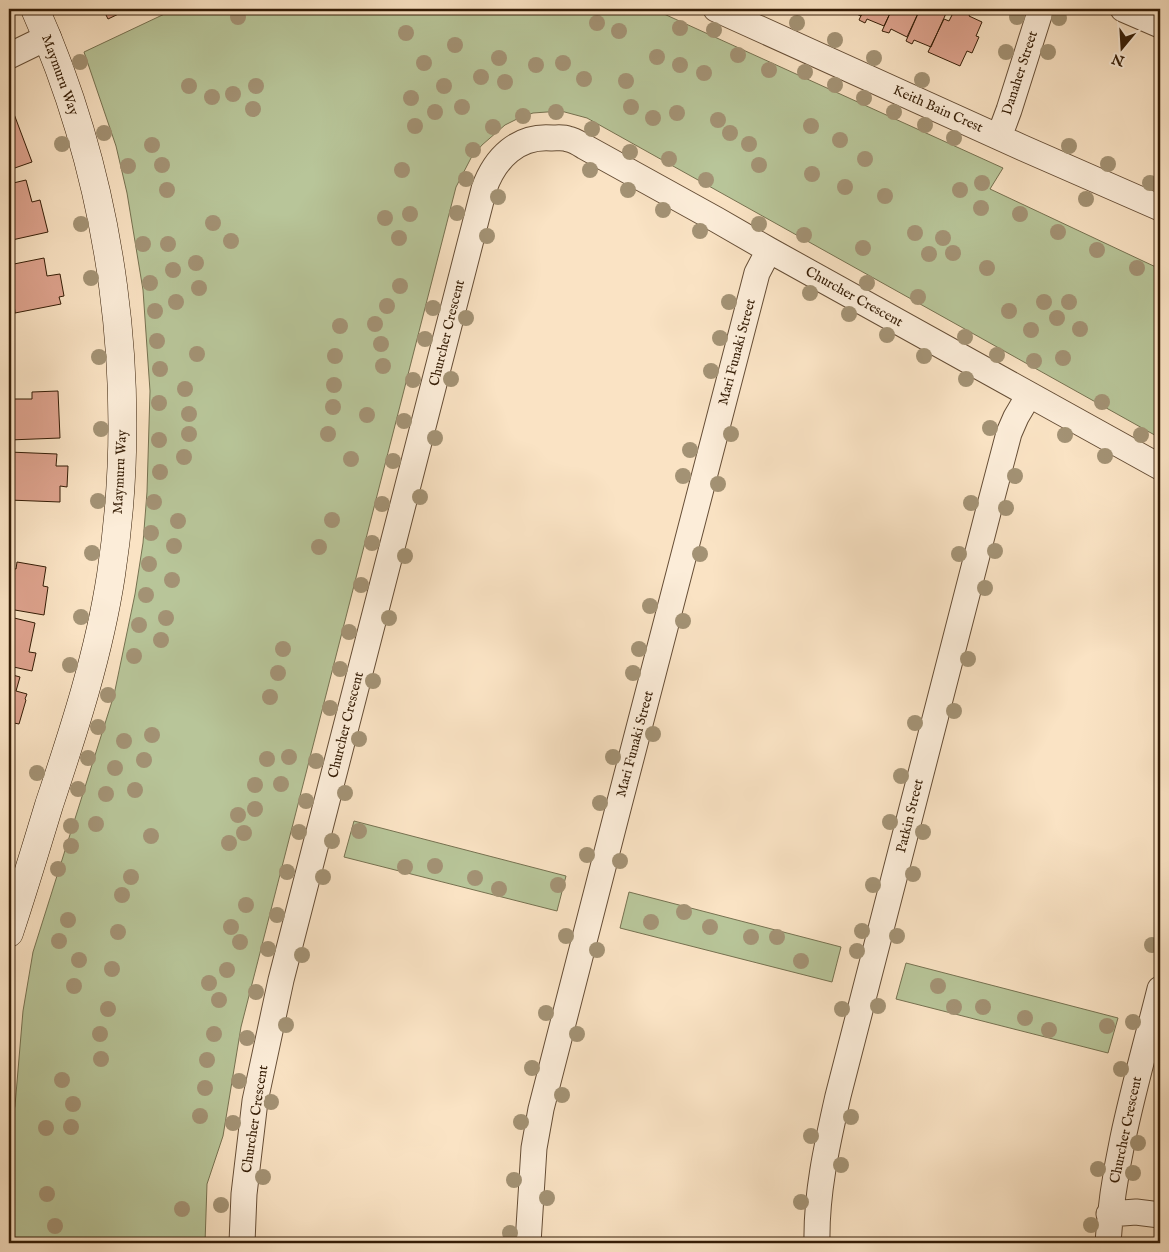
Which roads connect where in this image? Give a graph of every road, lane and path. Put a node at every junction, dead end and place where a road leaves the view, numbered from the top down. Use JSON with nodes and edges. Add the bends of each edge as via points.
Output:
{"nodes":[{"id":1,"x":35,"y":9,"type":"edge"},
{"id":2,"x":716,"y":9,"type":"edge"},
{"id":3,"x":1041,"y":9,"type":"edge"},
{"id":4,"x":1122,"y":9,"type":"edge"},
{"id":5,"x":1160,"y":25,"type":"edge"},
{"id":6,"x":48,"y":38,"type":"junction"},
{"id":7,"x":9,"y":56,"type":"edge"},
{"id":8,"x":999,"y":137,"type":"junction"},
{"id":9,"x":1160,"y":208,"type":"edge"},
{"id":10,"x":769,"y":250,"type":"junction"},
{"id":11,"x":1029,"y":395,"type":"junction"},
{"id":12,"x":1160,"y":467,"type":"edge"},
{"id":13,"x":9,"y":933,"type":"edge"},
{"id":14,"x":1160,"y":989,"type":"edge"},
{"id":15,"x":1153,"y":1044,"type":"edge"},
{"id":16,"x":1109,"y":1214,"type":"junction"},
{"id":17,"x":1160,"y":1215,"type":"edge"},
{"id":18,"x":242,"y":1243,"type":"edge"},
{"id":19,"x":528,"y":1243,"type":"edge"},
{"id":20,"x":816,"y":1243,"type":"edge"},
{"id":21,"x":1108,"y":1243,"type":"edge"}],
"edges":[{"from":1,"to":6,"type":"street","name":"Maymuru Way"},
{"from":2,"to":8,"type":"street","name":"Keith Bain Crest"},
{"from":3,"to":8,"type":"street","name":"Danaher Street"},
{"from":4,"to":5,"type":"street"},
{"from":6,"to":7,"type":"street"},
{"from":6,"to":13,"type":"street","name":"Maymuru Way","via":[[83,142],[100,205],[109,257],[122,389],[121,481],[111,576],[92,667]]},
{"from":8,"to":9,"type":"street","name":"Keith Bain Crest"},
{"from":10,"to":11,"type":"street","name":"Churcher Crescent"},
{"from":10,"to":18,"type":"street","name":"Churcher Crescent","via":[[585,146],[567,139],[543,137],[520,142],[501,158],[488,178],[281,980],[255,1101]]},
{"from":10,"to":19,"type":"street","name":"Mari Funaki Street","via":[[757,274],[542,1109],[534,1148]]},
{"from":11,"to":12,"type":"street","name":"Churcher Crescent"},
{"from":11,"to":20,"type":"street","name":"Patkin Street","via":[[1009,433],[838,1096],[824,1163]]},
{"from":14,"to":15,"type":"street","name":"Churcher Crescent"},
{"from":15,"to":16,"type":"street","name":"Churcher Crescent","via":[[1128,1113]]},
{"from":16,"to":17,"type":"street","via":[[1136,1212]]},
{"from":16,"to":21,"type":"street","name":"Churcher Crescent"}]}
